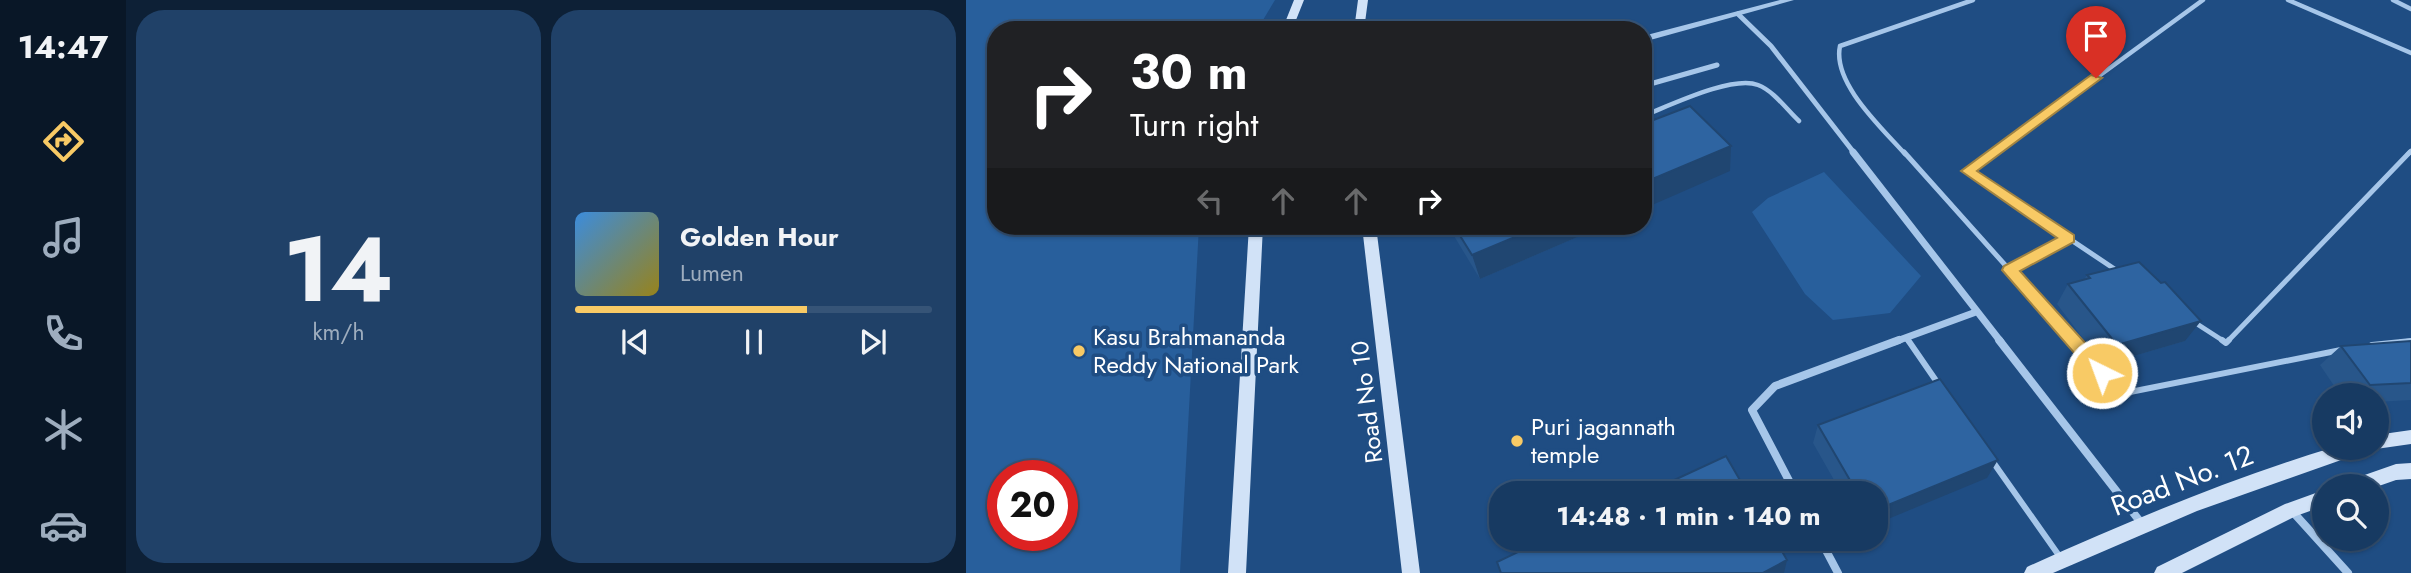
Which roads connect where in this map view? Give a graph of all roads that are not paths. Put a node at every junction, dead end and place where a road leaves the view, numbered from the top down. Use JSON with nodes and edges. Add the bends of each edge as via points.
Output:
{"nodes":[{"id":1,"x":1298,"y":0,"type":"edge"},
{"id":2,"x":1363,"y":0,"type":"edge"},
{"id":3,"x":1790,"y":0,"type":"edge"},
{"id":4,"x":1973,"y":0,"type":"edge"},
{"id":5,"x":2203,"y":0,"type":"edge"},
{"id":6,"x":2288,"y":0,"type":"edge"},
{"id":7,"x":2393,"y":0,"type":"edge"},
{"id":8,"x":2411,"y":9,"type":"edge"},
{"id":9,"x":1738,"y":14,"type":"junction"},
{"id":10,"x":1290,"y":21,"type":"edge"},
{"id":11,"x":1360,"y":21,"type":"edge"},
{"id":12,"x":1652,"y":37,"type":"edge"},
{"id":13,"x":2411,"y":53,"type":"edge"},
{"id":14,"x":1717,"y":65,"type":"dead end"},
{"id":15,"x":1652,"y":83,"type":"edge"},
{"id":16,"x":1652,"y":113,"type":"edge"},
{"id":17,"x":1799,"y":121,"type":"dead end"},
{"id":18,"x":2411,"y":151,"type":"edge"},
{"id":19,"x":1256,"y":235,"type":"edge"},
{"id":20,"x":1370,"y":235,"type":"edge"},
{"id":21,"x":2069,"y":239,"type":"junction"},
{"id":22,"x":2010,"y":270,"type":"junction"},
{"id":23,"x":2125,"y":276,"type":"edge"},
{"id":24,"x":1976,"y":312,"type":"junction"},
{"id":25,"x":2192,"y":321,"type":"edge"},
{"id":26,"x":1906,"y":338,"type":"junction"},
{"id":27,"x":2411,"y":341,"type":"edge"},
{"id":28,"x":2357,"y":347,"type":"edge"},
{"id":29,"x":2344,"y":350,"type":"edge"},
{"id":30,"x":1943,"y":391,"type":"edge"},
{"id":31,"x":2411,"y":437,"type":"edge"},
{"id":32,"x":2389,"y":440,"type":"edge"},
{"id":33,"x":1988,"y":455,"type":"edge"},
{"id":34,"x":2315,"y":460,"type":"edge"},
{"id":35,"x":2411,"y":471,"type":"edge"},
{"id":36,"x":2389,"y":474,"type":"edge"},
{"id":37,"x":1789,"y":481,"type":"edge"},
{"id":38,"x":2312,"y":502,"type":"edge"},
{"id":39,"x":2291,"y":510,"type":"junction"},
{"id":40,"x":2143,"y":524,"type":"junction"},
{"id":41,"x":1826,"y":551,"type":"edge"},
{"id":42,"x":2062,"y":559,"type":"junction"},
{"id":43,"x":1237,"y":573,"type":"edge"},
{"id":44,"x":1411,"y":573,"type":"edge"},
{"id":45,"x":1838,"y":573,"type":"edge"},
{"id":46,"x":2033,"y":573,"type":"edge"},
{"id":47,"x":2163,"y":573,"type":"edge"},
{"id":48,"x":2348,"y":573,"type":"edge"}],
"edges":[{"from":1,"to":10,"type":"main road"},
{"from":2,"to":11,"type":"main road"},
{"from":3,"to":9,"type":"street"},
{"from":4,"to":22,"type":"lane","via":[[1862,36],[1840,46],[1837,60],[1858,101]]},
{"from":5,"to":21,"type":"lane","via":[[1968,171]]},
{"from":6,"to":13,"type":"lane"},
{"from":7,"to":8,"type":"lane"},
{"from":9,"to":12,"type":"street"},
{"from":9,"to":24,"type":"street","via":[[1771,46]]},
{"from":14,"to":15,"type":"street"},
{"from":16,"to":17,"type":"lane","via":[[1746,83],[1757,84]]},
{"from":18,"to":25,"type":"lane","via":[[2226,343]]},
{"from":19,"to":43,"type":"main road"},
{"from":20,"to":44,"type":"main road","name":"Road No 10"},
{"from":21,"to":22,"type":"lane"},
{"from":21,"to":23,"type":"lane"},
{"from":22,"to":29,"type":"lane","via":[[2120,394]]},
{"from":24,"to":26,"type":"street"},
{"from":24,"to":40,"type":"street"},
{"from":26,"to":30,"type":"lane"},
{"from":26,"to":37,"type":"street","via":[[1775,386],[1752,410]]},
{"from":27,"to":28,"type":"lane"},
{"from":31,"to":32,"type":"main road"},
{"from":33,"to":42,"type":"lane"},
{"from":34,"to":40,"type":"main road","name":"Road No. 12"},
{"from":35,"to":36,"type":"main road"},
{"from":38,"to":39,"type":"main road"},
{"from":39,"to":47,"type":"main road"},
{"from":39,"to":48,"type":"street"},
{"from":40,"to":42,"type":"main road","name":"Road No. 12"},
{"from":41,"to":45,"type":"street"},
{"from":42,"to":46,"type":"main road","name":"Road No. 12"}]}
